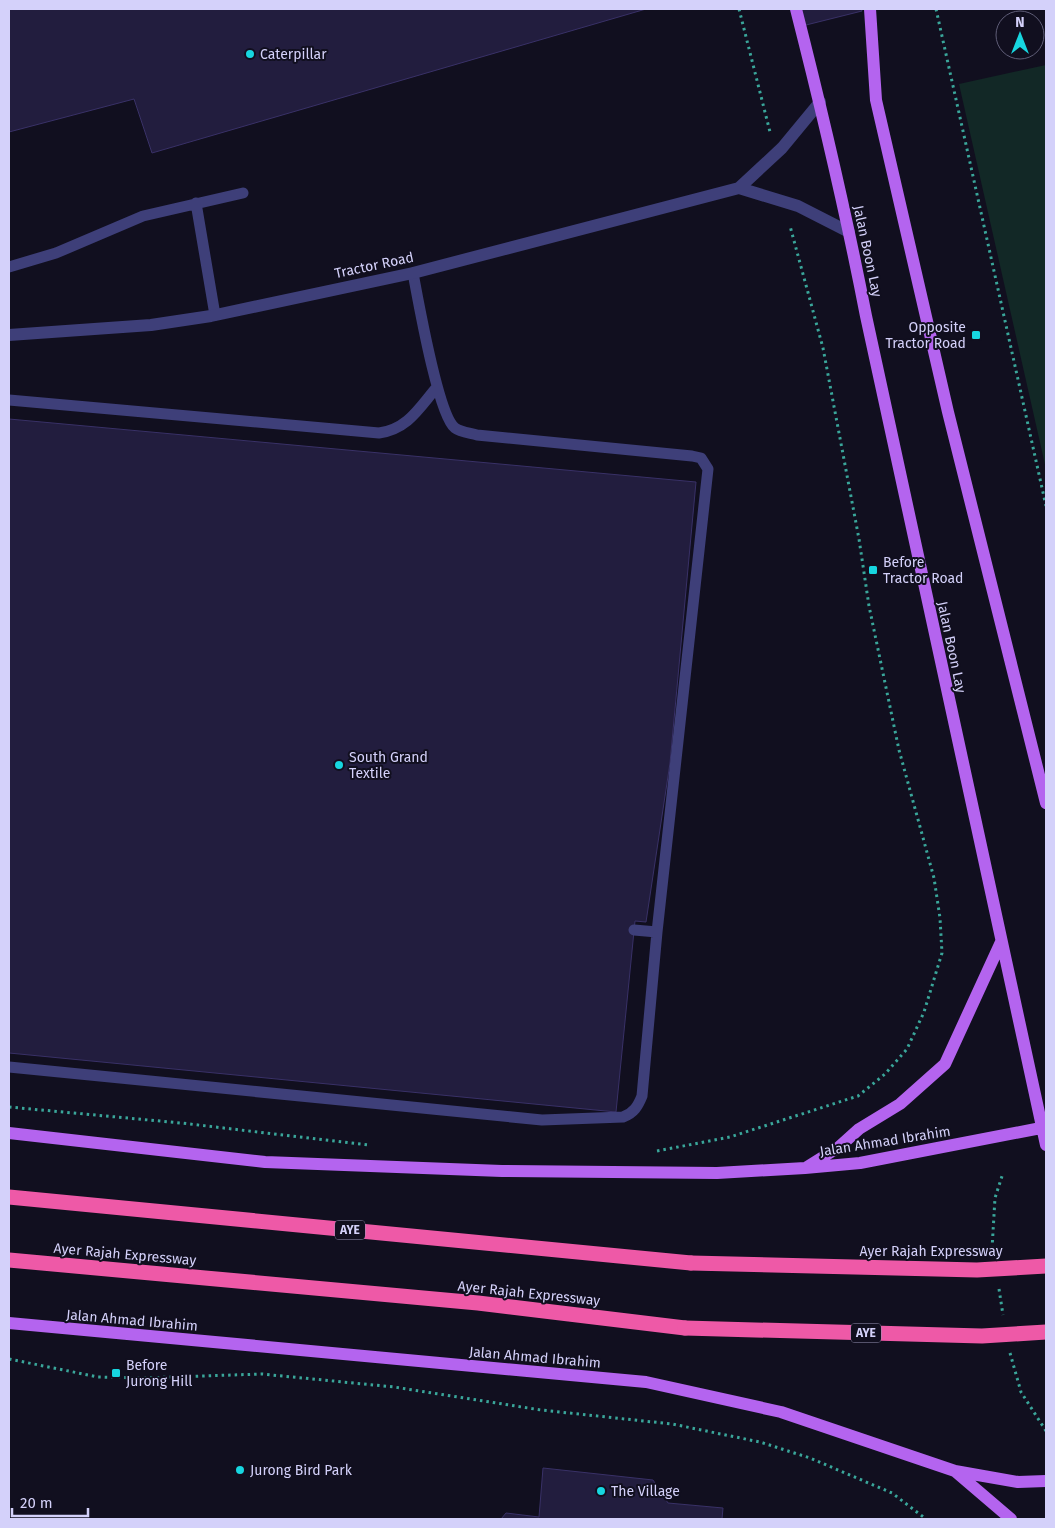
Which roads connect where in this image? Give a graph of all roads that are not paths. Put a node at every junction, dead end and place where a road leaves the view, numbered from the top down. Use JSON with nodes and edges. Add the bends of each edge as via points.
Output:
{"nodes":[{"id":1,"x":796,"y":9,"type":"edge"},
{"id":2,"x":870,"y":9,"type":"edge"},
{"id":3,"x":820,"y":102,"type":"junction"},
{"id":4,"x":739,"y":188,"type":"junction"},
{"id":5,"x":243,"y":192,"type":"dead end"},
{"id":6,"x":196,"y":203,"type":"junction"},
{"id":7,"x":849,"y":232,"type":"junction"},
{"id":8,"x":9,"y":266,"type":"edge"},
{"id":9,"x":413,"y":273,"type":"junction"},
{"id":10,"x":215,"y":315,"type":"junction"},
{"id":11,"x":9,"y":335,"type":"edge"},
{"id":12,"x":437,"y":387,"type":"junction"},
{"id":13,"x":9,"y":400,"type":"edge"},
{"id":14,"x":1046,"y":803,"type":"edge"},
{"id":15,"x":634,"y":930,"type":"dead end"},
{"id":16,"x":657,"y":932,"type":"junction"},
{"id":17,"x":1001,"y":942,"type":"junction"},
{"id":18,"x":9,"y":1067,"type":"edge"},
{"id":19,"x":1044,"y":1127,"type":"edge"},
{"id":20,"x":9,"y":1132,"type":"edge"},
{"id":21,"x":1046,"y":1145,"type":"edge"},
{"id":22,"x":805,"y":1168,"type":"junction"},
{"id":23,"x":9,"y":1196,"type":"edge"},
{"id":24,"x":9,"y":1260,"type":"edge"},
{"id":25,"x":1046,"y":1266,"type":"edge"},
{"id":26,"x":9,"y":1323,"type":"edge"},
{"id":27,"x":1046,"y":1332,"type":"edge"},
{"id":28,"x":955,"y":1471,"type":"junction"},
{"id":29,"x":1046,"y":1481,"type":"edge"},
{"id":30,"x":1011,"y":1519,"type":"edge"}],
"edges":[{"from":1,"to":3,"type":"main road","name":"Jalan Boon Lay"},
{"from":2,"to":14,"type":"main road","via":[[876,100],[948,412]]},
{"from":3,"to":4,"type":"street","name":"Tractor Road","via":[[782,148]]},
{"from":3,"to":7,"type":"main road","name":"Jalan Boon Lay"},
{"from":4,"to":7,"type":"street","via":[[798,206]]},
{"from":4,"to":9,"type":"street","name":"Tractor Road"},
{"from":5,"to":6,"type":"lane"},
{"from":6,"to":8,"type":"lane","via":[[138,218],[56,253]]},
{"from":6,"to":10,"type":"lane"},
{"from":7,"to":17,"type":"main road","name":"Jalan Boon Lay"},
{"from":9,"to":10,"type":"street","name":"Tractor Road"},
{"from":9,"to":12,"type":"lane"},
{"from":10,"to":11,"type":"street","name":"Tractor Road","via":[[150,325]]},
{"from":12,"to":13,"type":"lane","via":[[404,425],[379,433]]},
{"from":12,"to":16,"type":"lane","via":[[449,420],[455,428],[466,433],[692,456],[706,463],[708,469]]},
{"from":15,"to":16,"type":"lane"},
{"from":16,"to":18,"type":"lane","via":[[642,1096],[631,1114],[623,1117],[542,1120]]},
{"from":17,"to":19,"type":"main road","name":"Jalan Boon Lay"},
{"from":17,"to":22,"type":"main road","via":[[946,1064],[900,1104]]},
{"from":19,"to":21,"type":"main road","name":"Jalan Boon Lay"},
{"from":19,"to":22,"type":"main road","name":"Jalan Ahmad Ibrahim","via":[[881,1159]]},
{"from":20,"to":22,"type":"main road","name":"Jalan Ahmad Ibrahim","via":[[265,1162],[502,1171],[717,1173]]},
{"from":23,"to":25,"type":"highway","name":"Ayer Rajah Expressway","number":"AYE","bridge":true,"via":[[691,1263],[977,1270]]},
{"from":24,"to":27,"type":"highway","name":"Ayer Rajah Expressway","number":"AYE","bridge":true,"via":[[478,1303],[685,1328],[982,1336]]},
{"from":26,"to":28,"type":"main road","name":"Jalan Ahmad Ibrahim","via":[[646,1382],[781,1412]]},
{"from":28,"to":29,"type":"main road","name":"Jalan Ahmad Ibrahim","via":[[1018,1482]]},
{"from":28,"to":30,"type":"main road"}]}
